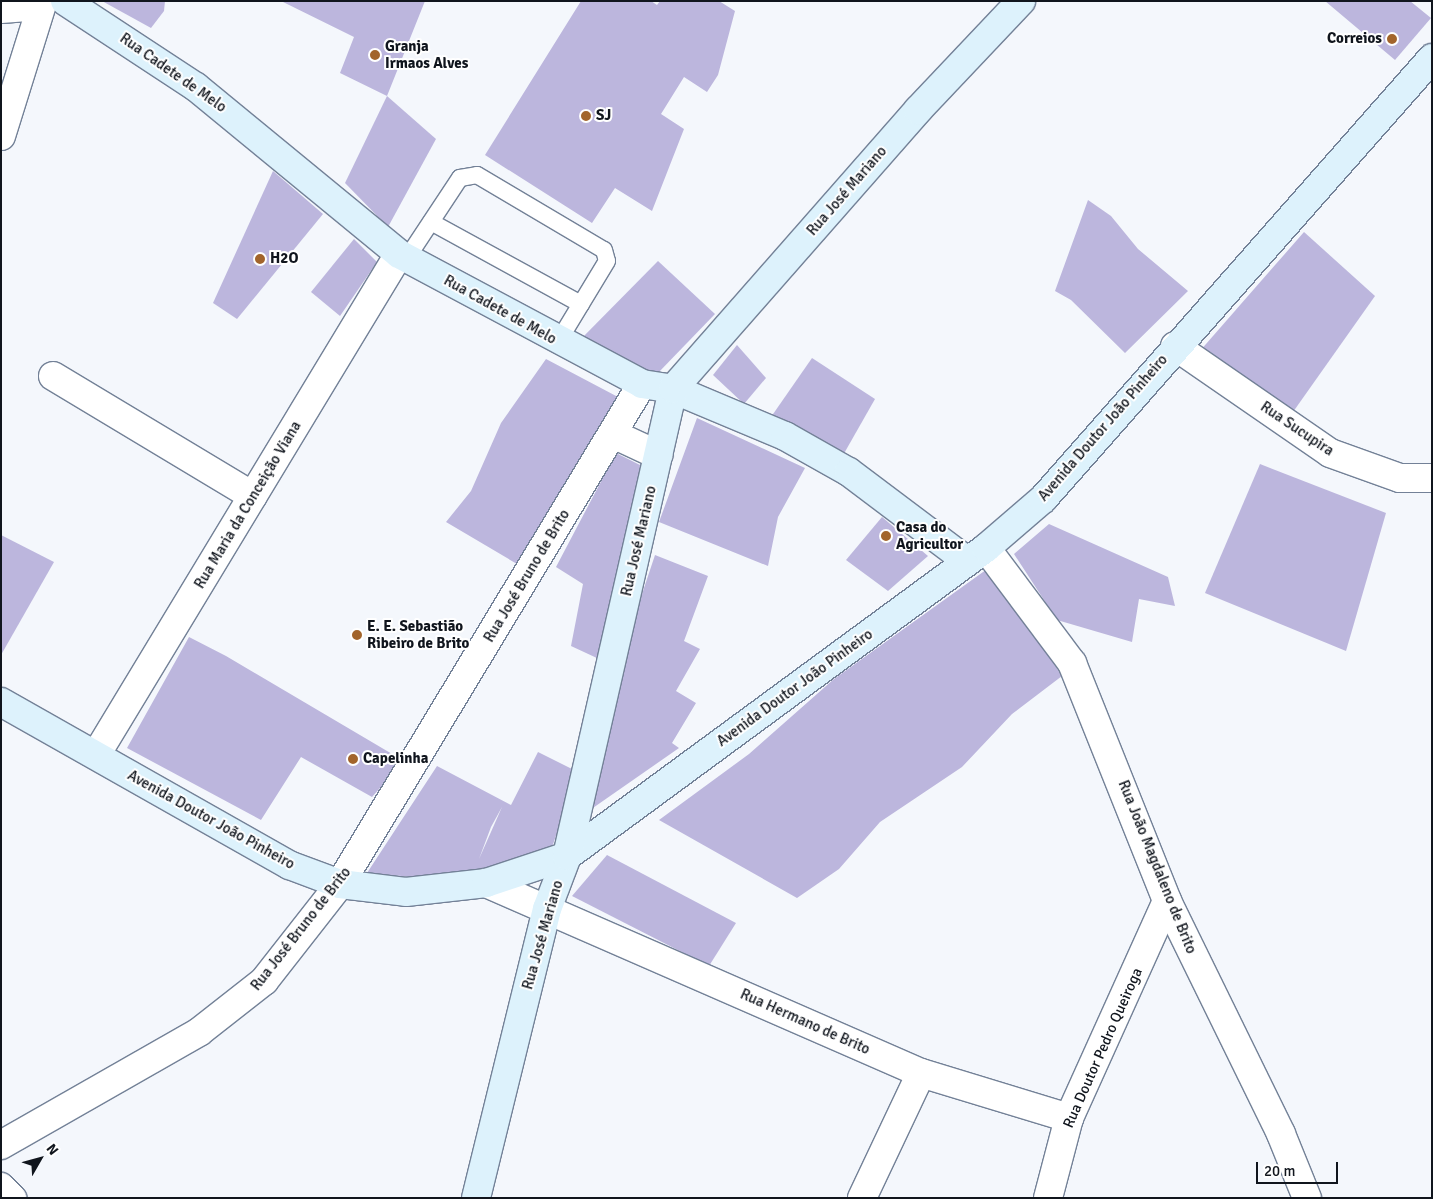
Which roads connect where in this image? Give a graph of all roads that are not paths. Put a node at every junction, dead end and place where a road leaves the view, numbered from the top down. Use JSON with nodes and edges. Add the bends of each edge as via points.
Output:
{"nodes":[{"id":1,"x":1021,"y":1,"type":"edge"},
{"id":2,"x":50,"y":3,"type":"edge"},
{"id":3,"x":1,"y":9,"type":"edge"},
{"id":4,"x":1432,"y":58,"type":"edge"},
{"id":5,"x":1,"y":136,"type":"edge"},
{"id":6,"x":431,"y":222,"type":"junction"},
{"id":7,"x":403,"y":256,"type":"junction"},
{"id":8,"x":581,"y":304,"type":"junction"},
{"id":9,"x":558,"y":342,"type":"junction"},
{"id":10,"x":1175,"y":346,"type":"junction"},
{"id":11,"x":53,"y":376,"type":"dead end"},
{"id":12,"x":642,"y":384,"type":"junction"},
{"id":13,"x":673,"y":389,"type":"junction"},
{"id":14,"x":614,"y":434,"type":"junction"},
{"id":15,"x":658,"y":455,"type":"junction"},
{"id":16,"x":1432,"y":478,"type":"edge"},
{"id":17,"x":253,"y":496,"type":"junction"},
{"id":18,"x":976,"y":555,"type":"junction"},
{"id":19,"x":1,"y":702,"type":"edge"},
{"id":20,"x":96,"y":755,"type":"junction"},
{"id":21,"x":567,"y":856,"type":"junction"},
{"id":22,"x":486,"y":883,"type":"junction"},
{"id":23,"x":340,"y":884,"type":"junction"},
{"id":24,"x":1167,"y":901,"type":"junction"},
{"id":25,"x":547,"y":909,"type":"junction"},
{"id":26,"x":921,"y":1072,"type":"junction"},
{"id":27,"x":1069,"y":1118,"type":"junction"},
{"id":28,"x":1,"y":1145,"type":"edge"},
{"id":29,"x":1,"y":1187,"type":"edge"},
{"id":30,"x":12,"y":1198,"type":"edge"},
{"id":31,"x":476,"y":1198,"type":"edge"},
{"id":32,"x":862,"y":1198,"type":"edge"},
{"id":33,"x":1048,"y":1198,"type":"edge"},
{"id":34,"x":1308,"y":1198,"type":"edge"}],
"edges":[{"from":1,"to":13,"type":"street","name":"Rua José Mariano","via":[[918,110]]},
{"from":2,"to":3,"type":"street"},
{"from":2,"to":5,"type":"street"},
{"from":2,"to":7,"type":"street","name":"Rua Cadete de Melo","via":[[196,87]]},
{"from":4,"to":10,"type":"street","name":"Avenida Doutor João Pinheiro"},
{"from":6,"to":7,"type":"lane"},
{"from":6,"to":8,"type":"lane"},
{"from":6,"to":8,"type":"lane","via":[[460,178],[477,175],[604,250],[607,261]]},
{"from":7,"to":9,"type":"street","name":"Rua Cadete de Melo"},
{"from":7,"to":17,"type":"street","name":"Rua Maria da Conceição Viana"},
{"from":8,"to":9,"type":"lane"},
{"from":9,"to":12,"type":"street","name":"Rua Cadete de Melo"},
{"from":10,"to":16,"type":"street","name":"Rua Sucupira","via":[[1330,453],[1400,478]]},
{"from":10,"to":18,"type":"street","name":"Avenida Doutor João Pinheiro","via":[[1042,499]]},
{"from":11,"to":17,"type":"street"},
{"from":12,"to":13,"type":"street","name":"Rua Cadete de Melo"},
{"from":12,"to":14,"type":"street","name":"Rua José Bruno de Brito"},
{"from":13,"to":15,"type":"street","name":"Rua José Mariano"},
{"from":13,"to":18,"type":"street","name":"Rua Cadete de Melo","via":[[785,436],[849,472]]},
{"from":14,"to":15,"type":"street"},
{"from":14,"to":23,"type":"street","name":"Rua José Bruno de Brito"},
{"from":15,"to":21,"type":"street","name":"Rua José Mariano"},
{"from":17,"to":20,"type":"street","name":"Rua Maria da Conceição Viana"},
{"from":18,"to":21,"type":"street","name":"Avenida Doutor João Pinheiro"},
{"from":18,"to":24,"type":"street","name":"Rua João Magdaleno de Brito","via":[[1072,663]]},
{"from":19,"to":20,"type":"street","name":"Avenida Doutor João Pinheiro"},
{"from":20,"to":23,"type":"street","name":"Avenida Doutor João Pinheiro","via":[[289,865]]},
{"from":21,"to":22,"type":"street","name":"Avenida Doutor João Pinheiro"},
{"from":21,"to":25,"type":"street","name":"Rua José Mariano"},
{"from":22,"to":23,"type":"street","name":"Avenida Doutor João Pinheiro","via":[[406,892]]},
{"from":22,"to":25,"type":"street","name":"Rua Hermano de Brito"},
{"from":23,"to":28,"type":"street","name":"Rua José Bruno de Brito","via":[[264,981],[237,1006],[199,1032]]},
{"from":24,"to":27,"type":"street","name":"Rua Doutor Pedro Queiroga"},
{"from":24,"to":34,"type":"street","name":"Rua João Magdaleno de Brito","via":[[1281,1134]]},
{"from":25,"to":26,"type":"street","name":"Rua Hermano de Brito"},
{"from":25,"to":31,"type":"street","name":"Rua José Mariano"},
{"from":26,"to":27,"type":"street","name":"Rua Hermano de Brito"},
{"from":26,"to":32,"type":"street"},
{"from":27,"to":33,"type":"street","name":"Rua Doutor Pedro Queiroga"},
{"from":29,"to":30,"type":"street"}]}
